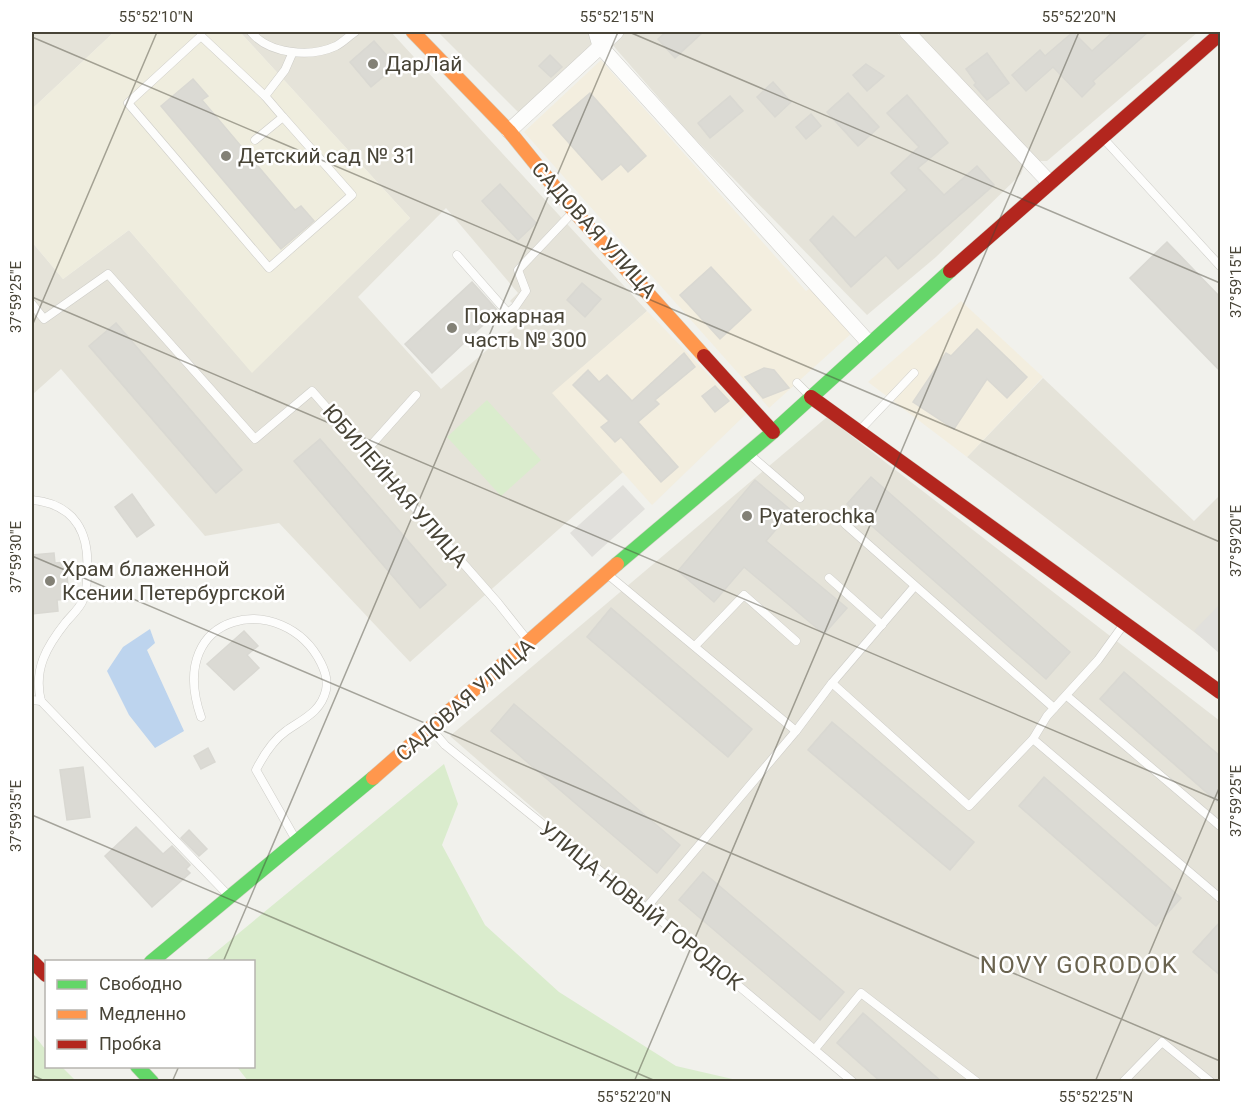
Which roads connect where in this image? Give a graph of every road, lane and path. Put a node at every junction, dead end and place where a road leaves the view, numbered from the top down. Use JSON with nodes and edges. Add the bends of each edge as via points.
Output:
{"nodes":[{"id":1,"x":251,"y":32,"type":"edge"},
{"id":2,"x":355,"y":32,"type":"edge"},
{"id":3,"x":413,"y":32,"type":"edge"},
{"id":4,"x":616,"y":32,"type":"edge"},
{"id":5,"x":907,"y":32,"type":"edge"},
{"id":6,"x":1221,"y":34,"type":"edge"},
{"id":7,"x":598,"y":39,"type":"edge"},
{"id":8,"x":292,"y":54,"type":"junction"},
{"id":9,"x":265,"y":96,"type":"junction"},
{"id":10,"x":283,"y":117,"type":"junction"},
{"id":11,"x":509,"y":132,"type":"junction"},
{"id":12,"x":1102,"y":137,"type":"junction"},
{"id":13,"x":255,"y":140,"type":"dead end"},
{"id":14,"x":1050,"y":183,"type":"junction"},
{"id":15,"x":574,"y":211,"type":"junction"},
{"id":16,"x":457,"y":255,"type":"dead end"},
{"id":17,"x":1221,"y":266,"type":"edge"},
{"id":18,"x":32,"y":304,"type":"edge"},
{"id":19,"x":868,"y":343,"type":"junction"},
{"id":20,"x":914,"y":373,"type":"dead end"},
{"id":21,"x":797,"y":383,"type":"dead end"},
{"id":22,"x":416,"y":395,"type":"dead end"},
{"id":23,"x":811,"y":397,"type":"junction"},
{"id":24,"x":773,"y":432,"type":"junction"},
{"id":25,"x":858,"y":432,"type":"junction"},
{"id":26,"x":365,"y":452,"type":"junction"},
{"id":27,"x":748,"y":453,"type":"junction"},
{"id":28,"x":800,"y":498,"type":"dead end"},
{"id":29,"x":32,"y":500,"type":"edge"},
{"id":30,"x":845,"y":524,"type":"dead end"},
{"id":31,"x":606,"y":573,"type":"junction"},
{"id":32,"x":829,"y":578,"type":"dead end"},
{"id":33,"x":914,"y":587,"type":"junction"},
{"id":34,"x":1124,"y":624,"type":"junction"},
{"id":35,"x":882,"y":625,"type":"junction"},
{"id":36,"x":796,"y":641,"type":"dead end"},
{"id":37,"x":530,"y":643,"type":"junction"},
{"id":38,"x":695,"y":646,"type":"junction"},
{"id":39,"x":832,"y":683,"type":"junction"},
{"id":40,"x":1221,"y":692,"type":"edge"},
{"id":41,"x":1067,"y":696,"type":"junction"},
{"id":42,"x":32,"y":700,"type":"edge"},
{"id":43,"x":41,"y":701,"type":"junction"},
{"id":44,"x":1054,"y":708,"type":"junction"},
{"id":45,"x":201,"y":717,"type":"dead end"},
{"id":46,"x":431,"y":728,"type":"junction"},
{"id":47,"x":796,"y":731,"type":"junction"},
{"id":48,"x":1033,"y":739,"type":"junction"},
{"id":49,"x":1221,"y":826,"type":"edge"},
{"id":50,"x":297,"y":841,"type":"junction"},
{"id":51,"x":229,"y":896,"type":"junction"},
{"id":52,"x":1221,"y":898,"type":"edge"},
{"id":53,"x":646,"y":908,"type":"junction"},
{"id":54,"x":153,"y":960,"type":"edge"},
{"id":55,"x":32,"y":961,"type":"edge"},
{"id":56,"x":45,"y":974,"type":"edge"},
{"id":57,"x":815,"y":1049,"type":"junction"},
{"id":58,"x":139,"y":1068,"type":"edge"},
{"id":59,"x":152,"y":1082,"type":"edge"},
{"id":60,"x":853,"y":1082,"type":"edge"},
{"id":61,"x":977,"y":1082,"type":"edge"},
{"id":62,"x":1123,"y":1082,"type":"edge"},
{"id":63,"x":1211,"y":1082,"type":"edge"}],
"edges":[{"from":1,"to":8,"type":"lane","via":[[258,40]]},
{"from":2,"to":8,"type":"lane","via":[[335,47]]},
{"from":3,"to":11,"type":"street","name":"САДОВАЯ УЛИЦА"},
{"from":4,"to":7,"type":"street"},
{"from":5,"to":14,"type":"street"},
{"from":6,"to":12,"type":"street","name":"САДОВАЯ УЛИЦА"},
{"from":7,"to":11,"type":"street"},
{"from":7,"to":19,"type":"street"},
{"from":8,"to":9,"type":"lane"},
{"from":9,"to":10,"type":"lane"},
{"from":9,"to":10,"type":"lane","via":[[201,36],[128,103],[269,268],[352,195]]},
{"from":10,"to":13,"type":"lane"},
{"from":11,"to":15,"type":"street","name":"САДОВАЯ УЛИЦА"},
{"from":12,"to":14,"type":"street","name":"САДОВАЯ УЛИЦА"},
{"from":12,"to":17,"type":"lane"},
{"from":14,"to":19,"type":"street","name":"САДОВАЯ УЛИЦА"},
{"from":15,"to":16,"type":"lane","via":[[518,270],[526,291],[508,313]]},
{"from":15,"to":24,"type":"street","name":"САДОВАЯ УЛИЦА"},
{"from":18,"to":26,"type":"lane","name":"ЮБИЛЕЙНАЯ УЛИЦА","via":[[44,319],[108,274],[255,440],[312,391]]},
{"from":19,"to":23,"type":"street","name":"САДОВАЯ УЛИЦА"},
{"from":20,"to":25,"type":"lane"},
{"from":21,"to":23,"type":"lane"},
{"from":22,"to":26,"type":"lane"},
{"from":23,"to":24,"type":"street","name":"САДОВАЯ УЛИЦА"},
{"from":23,"to":25,"type":"street"},
{"from":24,"to":27,"type":"street","name":"САДОВАЯ УЛИЦА"},
{"from":25,"to":34,"type":"street"},
{"from":26,"to":37,"type":"lane","name":"ЮБИЛЕЙНАЯ УЛИЦА"},
{"from":27,"to":28,"type":"lane"},
{"from":27,"to":31,"type":"street","name":"САДОВАЯ УЛИЦА"},
{"from":29,"to":43,"type":"lane","via":[[67,512],[88,546],[84,600],[51,643],[42,663],[37,677]]},
{"from":30,"to":33,"type":"lane"},
{"from":31,"to":37,"type":"street","name":"САДОВАЯ УЛИЦА"},
{"from":31,"to":38,"type":"lane"},
{"from":32,"to":35,"type":"lane"},
{"from":33,"to":35,"type":"lane"},
{"from":33,"to":44,"type":"lane"},
{"from":34,"to":40,"type":"street"},
{"from":34,"to":41,"type":"lane"},
{"from":35,"to":39,"type":"lane"},
{"from":36,"to":38,"type":"lane","via":[[744,595]]},
{"from":37,"to":46,"type":"street","name":"САДОВАЯ УЛИЦА"},
{"from":38,"to":47,"type":"lane"},
{"from":39,"to":47,"type":"lane"},
{"from":39,"to":48,"type":"lane","via":[[969,806]]},
{"from":41,"to":44,"type":"lane"},
{"from":41,"to":49,"type":"lane"},
{"from":42,"to":43,"type":"lane"},
{"from":43,"to":51,"type":"lane"},
{"from":44,"to":48,"type":"lane"},
{"from":45,"to":50,"type":"lane","via":[[194,697],[193,663],[218,628],[245,619],[274,624],[294,634],[316,654],[327,682],[322,700],[308,718],[274,742],[256,770]]},
{"from":46,"to":50,"type":"street","name":"САДОВАЯ УЛИЦА"},
{"from":46,"to":53,"type":"lane","name":"УЛИЦА НОВЫЙ ГОРОДОК","via":[[444,745]]},
{"from":47,"to":53,"type":"lane"},
{"from":48,"to":52,"type":"lane"},
{"from":50,"to":51,"type":"street","name":"САДОВАЯ УЛИЦА"},
{"from":51,"to":54,"type":"street","name":"САДОВАЯ УЛИЦА"},
{"from":53,"to":57,"type":"lane","name":"УЛИЦА НОВЫЙ ГОРОДОК"},
{"from":55,"to":56,"type":"street"},
{"from":57,"to":60,"type":"lane","name":"УЛИЦА НОВЫЙ ГОРОДОК"},
{"from":57,"to":61,"type":"lane","via":[[861,993]]},
{"from":58,"to":59,"type":"street"},
{"from":62,"to":63,"type":"lane","via":[[1162,1042]]}]}
